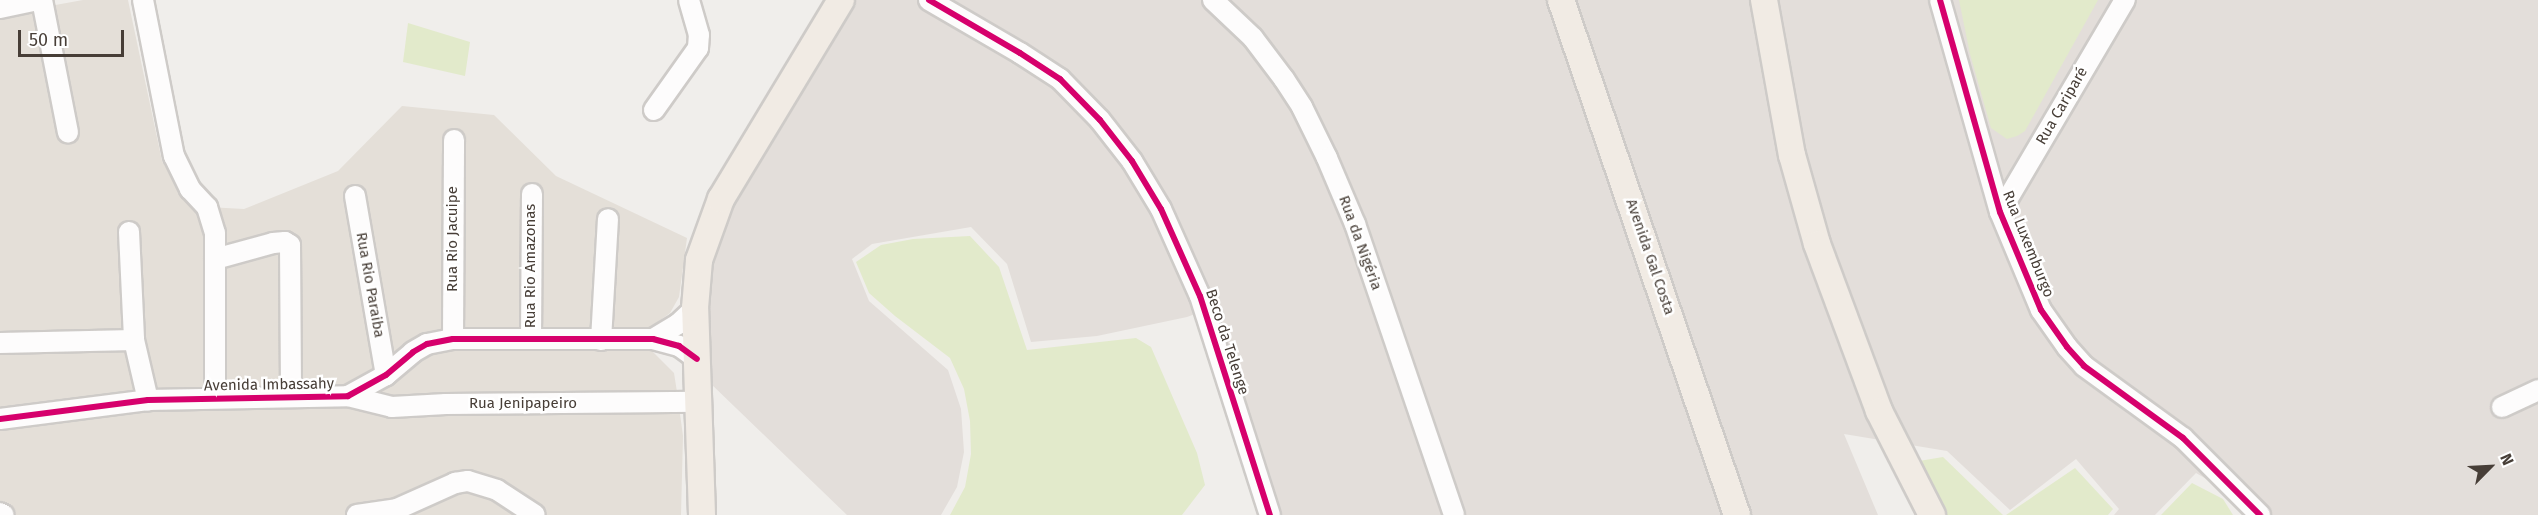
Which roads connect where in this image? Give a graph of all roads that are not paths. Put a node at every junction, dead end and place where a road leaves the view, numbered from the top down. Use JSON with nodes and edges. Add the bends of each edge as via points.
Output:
{"nodes":[{"id":1,"x":143,"y":0,"type":"edge"},
{"id":2,"x":689,"y":0,"type":"edge"},
{"id":3,"x":841,"y":0,"type":"edge"},
{"id":4,"x":929,"y":0,"type":"edge"},
{"id":5,"x":1213,"y":0,"type":"edge"},
{"id":6,"x":1562,"y":0,"type":"edge"},
{"id":7,"x":1764,"y":0,"type":"edge"},
{"id":8,"x":1940,"y":0,"type":"edge"},
{"id":9,"x":2124,"y":0,"type":"edge"},
{"id":10,"x":30,"y":1,"type":"edge"},
{"id":11,"x":0,"y":8,"type":"edge"},
{"id":12,"x":654,"y":110,"type":"dead end"},
{"id":13,"x":68,"y":132,"type":"dead end"},
{"id":14,"x":454,"y":140,"type":"dead end"},
{"id":15,"x":532,"y":194,"type":"dead end"},
{"id":16,"x":355,"y":196,"type":"dead end"},
{"id":17,"x":2000,"y":212,"type":"junction"},
{"id":18,"x":608,"y":219,"type":"dead end"},
{"id":19,"x":129,"y":232,"type":"dead end"},
{"id":20,"x":215,"y":259,"type":"junction"},
{"id":21,"x":695,"y":308,"type":"junction"},
{"id":22,"x":531,"y":338,"type":"junction"},
{"id":23,"x":453,"y":339,"type":"junction"},
{"id":24,"x":653,"y":339,"type":"junction"},
{"id":25,"x":134,"y":340,"type":"junction"},
{"id":26,"x":601,"y":340,"type":"junction"},
{"id":27,"x":0,"y":343,"type":"edge"},
{"id":28,"x":697,"y":359,"type":"junction"},
{"id":29,"x":386,"y":375,"type":"junction"},
{"id":30,"x":2538,"y":390,"type":"edge"},
{"id":31,"x":348,"y":396,"type":"junction"},
{"id":32,"x":291,"y":397,"type":"junction"},
{"id":33,"x":215,"y":398,"type":"junction"},
{"id":34,"x":148,"y":400,"type":"junction"},
{"id":35,"x":699,"y":402,"type":"junction"},
{"id":36,"x":2502,"y":407,"type":"dead end"},
{"id":37,"x":0,"y":419,"type":"edge"},
{"id":38,"x":0,"y":513,"type":"edge"},
{"id":39,"x":4,"y":515,"type":"edge"},
{"id":40,"x":357,"y":515,"type":"edge"},
{"id":41,"x":535,"y":515,"type":"edge"},
{"id":42,"x":702,"y":515,"type":"edge"},
{"id":43,"x":1270,"y":515,"type":"edge"},
{"id":44,"x":1454,"y":515,"type":"edge"},
{"id":45,"x":1737,"y":515,"type":"edge"},
{"id":46,"x":1932,"y":515,"type":"edge"},
{"id":47,"x":2260,"y":515,"type":"edge"}],
"edges":[{"from":1,"to":20,"type":"street","via":[[170,141],[182,175],[213,220]]},
{"from":2,"to":12,"type":"street","via":[[699,35],[698,48]]},
{"from":3,"to":21,"type":"main road","via":[[721,199],[699,260]]},
{"from":4,"to":43,"type":"street","name":"Beco da Telenge","via":[[1060,79],[1100,120],[1132,161],[1161,209],[1200,296]]},
{"from":5,"to":44,"type":"street","name":"Rua da Nigéria","via":[[1253,38],[1284,79],[1327,159],[1355,224]]},
{"from":6,"to":45,"type":"main road","name":"Avenida Gal Costa"},
{"from":7,"to":46,"type":"main road","via":[[1792,155],[1817,244],[1879,411]]},
{"from":8,"to":17,"type":"street","name":"Rua Luxemburgo"},
{"from":9,"to":17,"type":"street","name":"Rua Cariparé"},
{"from":10,"to":11,"type":"street"},
{"from":10,"to":13,"type":"street"},
{"from":14,"to":23,"type":"street","name":"Rua Rio Jacuipe"},
{"from":15,"to":22,"type":"street","name":"Rua Rio Amazonas"},
{"from":16,"to":29,"type":"street","name":"Rua Rio Paraiba"},
{"from":17,"to":47,"type":"street","name":"Rua Luxemburgo","via":[[2032,290],[2067,347],[2084,366],[2183,438]]},
{"from":18,"to":26,"type":"street"},
{"from":19,"to":25,"type":"street"},
{"from":20,"to":32,"type":"street","via":[[282,242],[290,245]]},
{"from":20,"to":33,"type":"street"},
{"from":21,"to":24,"type":"street"},
{"from":21,"to":28,"type":"main road"},
{"from":22,"to":23,"type":"street","name":"Avenida Imbassahy"},
{"from":22,"to":26,"type":"street","name":"Avenida Imbassahy"},
{"from":23,"to":29,"type":"street","name":"Avenida Imbassahy","via":[[427,344]]},
{"from":24,"to":26,"type":"street","name":"Avenida Imbassahy"},
{"from":24,"to":28,"type":"street","name":"Avenida Imbassahy","via":[[679,346]]},
{"from":25,"to":27,"type":"street"},
{"from":25,"to":34,"type":"street"},
{"from":28,"to":35,"type":"main road"},
{"from":29,"to":31,"type":"street","name":"Avenida Imbassahy"},
{"from":30,"to":36,"type":"street"},
{"from":31,"to":32,"type":"street","name":"Avenida Imbassahy"},
{"from":31,"to":35,"type":"street","name":"Rua Jenipapeiro","via":[[392,407]]},
{"from":32,"to":33,"type":"street","name":"Avenida Imbassahy"},
{"from":33,"to":34,"type":"street","name":"Avenida Imbassahy"},
{"from":34,"to":37,"type":"street","name":"Avenida Imbassahy"},
{"from":35,"to":42,"type":"main road"},
{"from":38,"to":39,"type":"street"},
{"from":40,"to":41,"type":"street","via":[[398,509],[468,481],[497,490]]}]}
